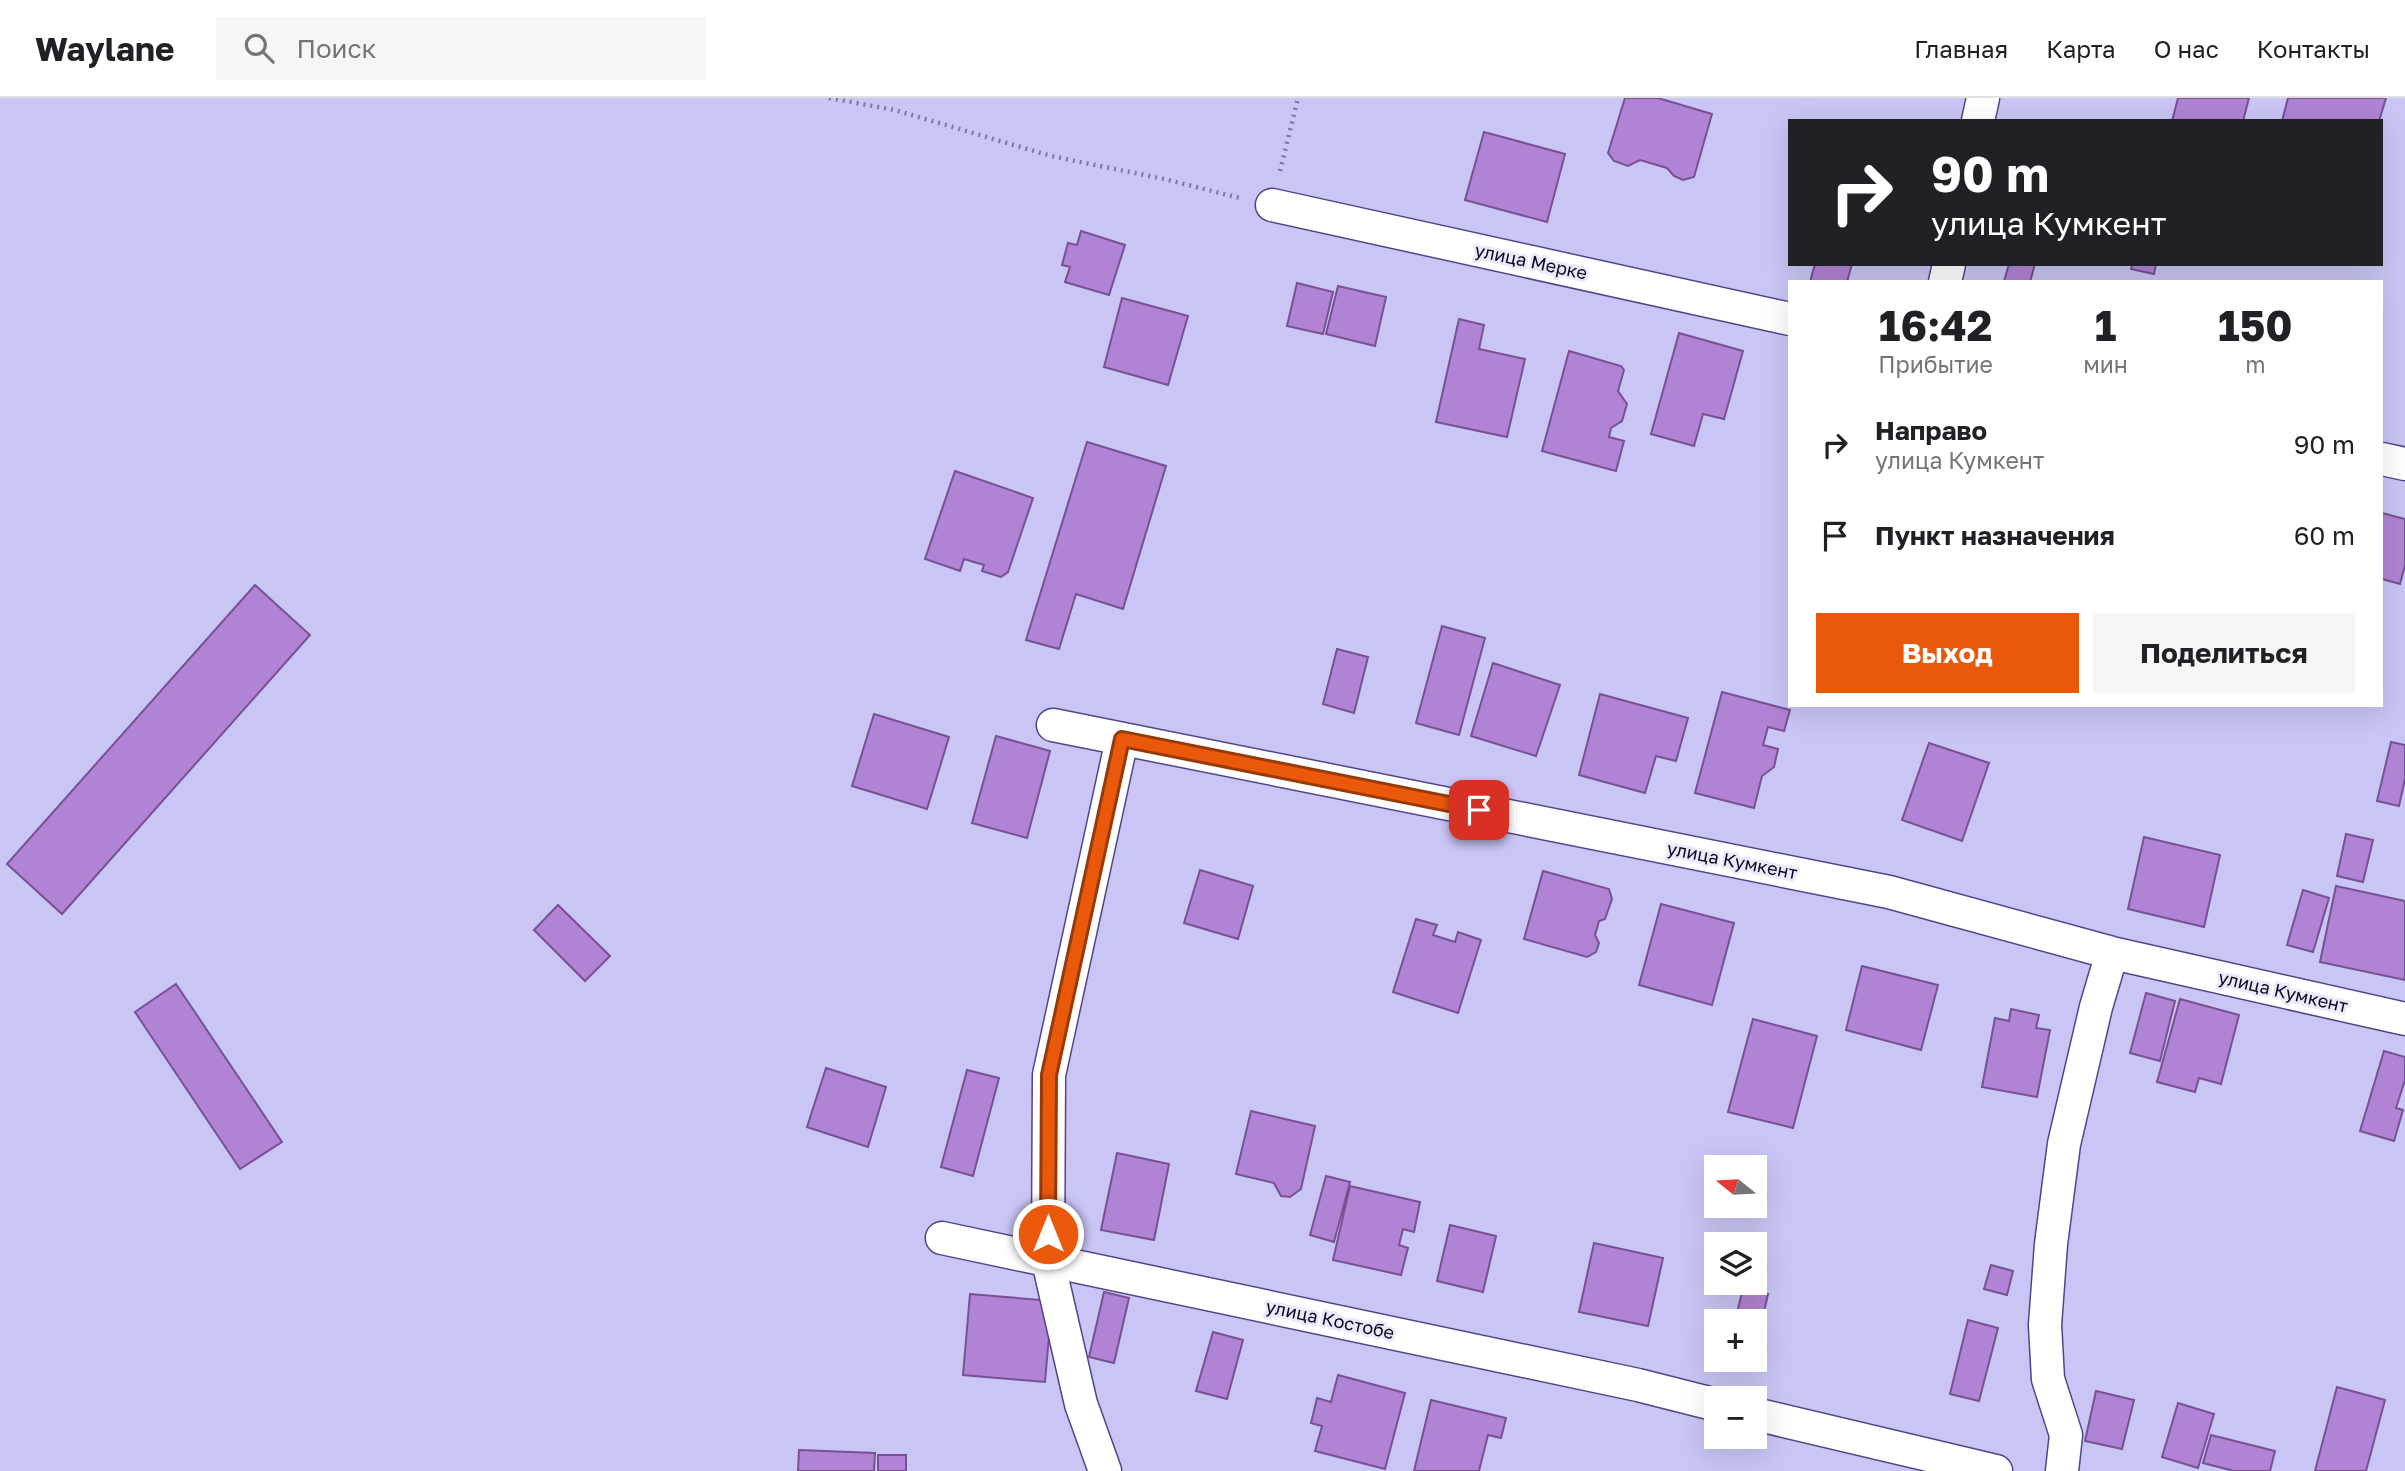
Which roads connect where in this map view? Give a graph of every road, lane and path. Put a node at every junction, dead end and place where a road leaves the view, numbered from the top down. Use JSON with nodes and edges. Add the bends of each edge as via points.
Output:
{"nodes":[{"id":1,"x":829,"y":98,"type":"edge"},
{"id":2,"x":1298,"y":98,"type":"edge"},
{"id":3,"x":1983,"y":98,"type":"edge"},
{"id":4,"x":1978,"y":119,"type":"edge"},
{"id":5,"x":1272,"y":205,"type":"junction"},
{"id":6,"x":1788,"y":318,"type":"edge"},
{"id":7,"x":2383,"y":459,"type":"edge"},
{"id":8,"x":2405,"y":464,"type":"edge"},
{"id":9,"x":1053,"y":725,"type":"dead end"},
{"id":10,"x":1122,"y":739,"type":"junction"},
{"id":11,"x":2112,"y":953,"type":"junction"},
{"id":12,"x":2405,"y":1019,"type":"edge"},
{"id":13,"x":942,"y":1238,"type":"dead end"},
{"id":14,"x":1048,"y":1261,"type":"junction"},
{"id":15,"x":1704,"y":1402,"type":"edge"},
{"id":16,"x":1767,"y":1417,"type":"edge"},
{"id":17,"x":1105,"y":1471,"type":"edge"},
{"id":18,"x":1996,"y":1471,"type":"edge"},
{"id":19,"x":2062,"y":1471,"type":"edge"}],
"edges":[{"from":1,"to":5,"type":"path","via":[[895,110],[1051,156]]},
{"from":2,"to":5,"type":"path"},
{"from":3,"to":4,"type":"street"},
{"from":5,"to":6,"type":"street","name":"улица Мерке"},
{"from":7,"to":8,"type":"street"},
{"from":9,"to":10,"type":"street","name":"улица Кумкент"},
{"from":10,"to":11,"type":"street","name":"улица Кумкент","via":[[1889,892]]},
{"from":10,"to":14,"type":"street","via":[[1049,1075]]},
{"from":11,"to":12,"type":"street","name":"улица Кумкент"},
{"from":11,"to":19,"type":"street","via":[[2064,1144],[2051,1244],[2045,1325],[2048,1379],[2066,1435]]},
{"from":13,"to":14,"type":"street","name":"улица Костобе"},
{"from":14,"to":15,"type":"street","name":"улица Костобе"},
{"from":14,"to":17,"type":"street","via":[[1081,1404]]},
{"from":16,"to":18,"type":"street"}]}
